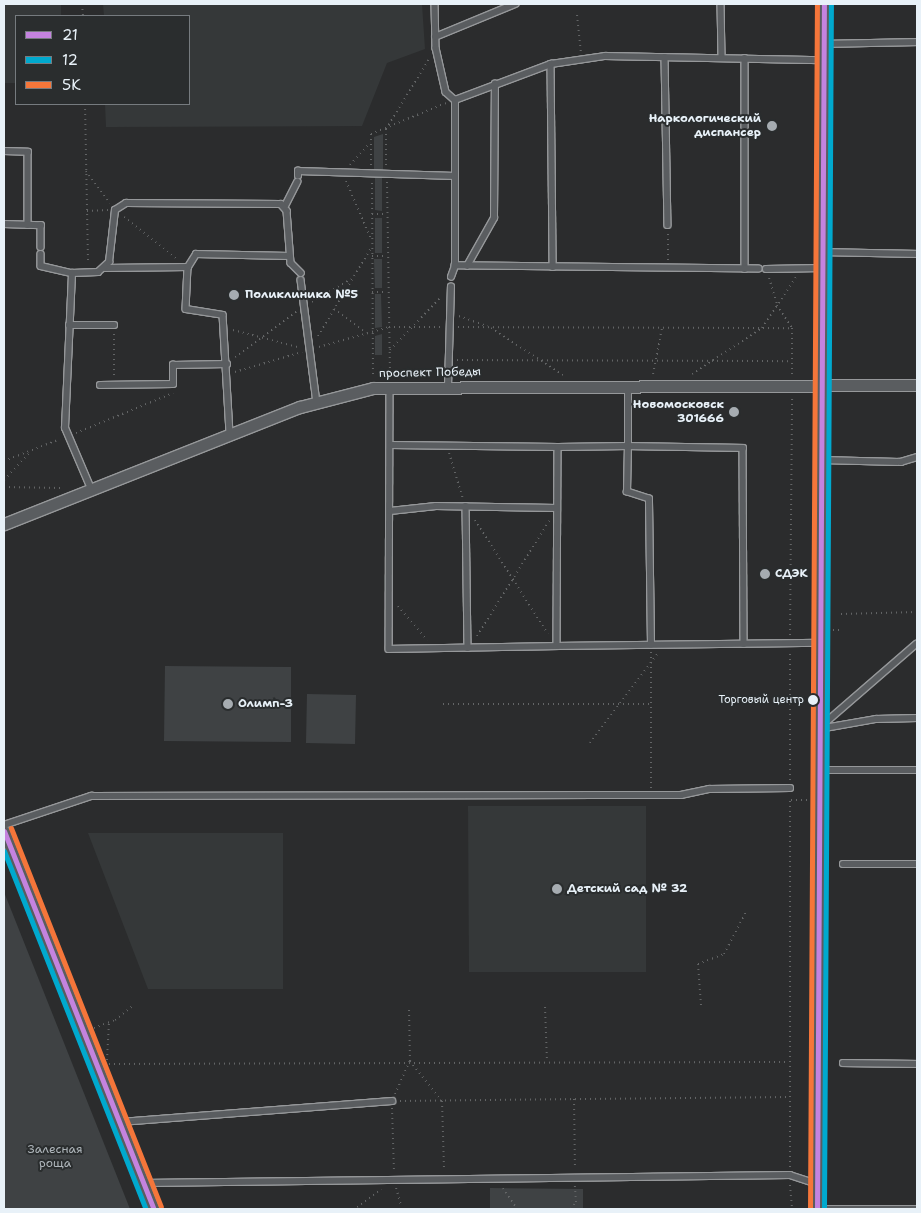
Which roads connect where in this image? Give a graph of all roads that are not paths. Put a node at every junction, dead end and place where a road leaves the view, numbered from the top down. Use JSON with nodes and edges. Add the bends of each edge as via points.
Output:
{"nodes":[{"id":1,"x":435,"y":4,"type":"edge"},
{"id":2,"x":515,"y":4,"type":"edge"},
{"id":3,"x":721,"y":4,"type":"edge"},
{"id":4,"x":824,"y":4,"type":"edge"},
{"id":5,"x":436,"y":37,"type":"junction"},
{"id":6,"x":917,"y":42,"type":"edge"},
{"id":7,"x":823,"y":44,"type":"junction"},
{"id":8,"x":666,"y":57,"type":"junction"},
{"id":9,"x":722,"y":57,"type":"junction"},
{"id":10,"x":745,"y":58,"type":"junction"},
{"id":11,"x":823,"y":60,"type":"junction"},
{"id":12,"x":551,"y":64,"type":"junction"},
{"id":13,"x":495,"y":84,"type":"junction"},
{"id":14,"x":455,"y":100,"type":"junction"},
{"id":15,"x":4,"y":152,"type":"edge"},
{"id":16,"x":455,"y":176,"type":"junction"},
{"id":17,"x":285,"y":206,"type":"junction"},
{"id":18,"x":4,"y":224,"type":"edge"},
{"id":19,"x":28,"y":225,"type":"junction"},
{"id":20,"x":668,"y":225,"type":"road end"},
{"id":21,"x":822,"y":252,"type":"junction"},
{"id":22,"x":917,"y":254,"type":"edge"},
{"id":23,"x":289,"y":256,"type":"junction"},
{"id":24,"x":455,"y":266,"type":"junction"},
{"id":25,"x":467,"y":266,"type":"junction"},
{"id":26,"x":188,"y":267,"type":"junction"},
{"id":27,"x":554,"y":267,"type":"junction"},
{"id":28,"x":105,"y":268,"type":"junction"},
{"id":29,"x":822,"y":268,"type":"junction"},
{"id":30,"x":745,"y":269,"type":"junction"},
{"id":31,"x":301,"y":272,"type":"dead end"},
{"id":32,"x":72,"y":273,"type":"junction"},
{"id":33,"x":451,"y":277,"type":"dead end"},
{"id":34,"x":301,"y":280,"type":"dead end"},
{"id":35,"x":450,"y":288,"type":"road end"},
{"id":36,"x":69,"y":325,"type":"junction"},
{"id":37,"x":114,"y":325,"type":"road end"},
{"id":38,"x":227,"y":364,"type":"junction"},
{"id":39,"x":100,"y":385,"type":"dead end"},
{"id":40,"x":628,"y":385,"type":"junction"},
{"id":41,"x":917,"y":385,"type":"edge"},
{"id":42,"x":448,"y":386,"type":"junction"},
{"id":43,"x":390,"y":387,"type":"junction"},
{"id":44,"x":822,"y":387,"type":"junction"},
{"id":45,"x":317,"y":403,"type":"junction"},
{"id":46,"x":230,"y":434,"type":"junction"},
{"id":47,"x":391,"y":445,"type":"junction"},
{"id":48,"x":628,"y":446,"type":"junction"},
{"id":49,"x":558,"y":447,"type":"junction"},
{"id":50,"x":917,"y":456,"type":"edge"},
{"id":51,"x":820,"y":460,"type":"junction"},
{"id":52,"x":91,"y":489,"type":"junction"},
{"id":53,"x":466,"y":506,"type":"junction"},
{"id":54,"x":556,"y":508,"type":"junction"},
{"id":55,"x":390,"y":511,"type":"junction"},
{"id":56,"x":4,"y":524,"type":"edge"},
{"id":57,"x":822,"y":643,"type":"junction"},
{"id":58,"x":744,"y":644,"type":"junction"},
{"id":59,"x":917,"y":644,"type":"edge"},
{"id":60,"x":651,"y":645,"type":"junction"},
{"id":61,"x":557,"y":646,"type":"junction"},
{"id":62,"x":468,"y":648,"type":"junction"},
{"id":63,"x":917,"y":718,"type":"edge"},
{"id":64,"x":819,"y":728,"type":"junction"},
{"id":65,"x":819,"y":770,"type":"junction"},
{"id":66,"x":917,"y":770,"type":"edge"},
{"id":67,"x":790,"y":788,"type":"road end"},
{"id":68,"x":4,"y":825,"type":"edge"},
{"id":69,"x":4,"y":831,"type":"edge"},
{"id":70,"x":843,"y":864,"type":"dead end"},
{"id":71,"x":917,"y":864,"type":"edge"},
{"id":72,"x":843,"y":1063,"type":"dead end"},
{"id":73,"x":917,"y":1064,"type":"edge"},
{"id":74,"x":392,"y":1101,"type":"road end"},
{"id":75,"x":117,"y":1122,"type":"junction"},
{"id":76,"x":144,"y":1183,"type":"junction"},
{"id":77,"x":817,"y":1184,"type":"junction"},
{"id":78,"x":154,"y":1209,"type":"edge"},
{"id":79,"x":817,"y":1209,"type":"edge"},
{"id":80,"x":917,"y":1209,"type":"edge"}],
"edges":[{"from":1,"to":5,"type":"lane"},
{"from":2,"to":5,"type":"lane"},
{"from":3,"to":9,"type":"lane"},
{"from":4,"to":7,"type":"street"},
{"from":5,"to":14,"type":"lane","via":[[446,92]]},
{"from":6,"to":7,"type":"lane"},
{"from":7,"to":11,"type":"street"},
{"from":8,"to":9,"type":"lane"},
{"from":8,"to":12,"type":"lane","via":[[582,59]]},
{"from":8,"to":20,"type":"lane"},
{"from":9,"to":10,"type":"lane"},
{"from":10,"to":11,"type":"lane"},
{"from":10,"to":30,"type":"lane"},
{"from":11,"to":21,"type":"street"},
{"from":12,"to":13,"type":"lane"},
{"from":12,"to":27,"type":"lane"},
{"from":13,"to":14,"type":"lane"},
{"from":13,"to":25,"type":"lane","via":[[494,218]]},
{"from":14,"to":16,"type":"lane"},
{"from":15,"to":19,"type":"lane","via":[[28,152]]},
{"from":16,"to":17,"type":"lane","via":[[298,172]]},
{"from":16,"to":24,"type":"lane"},
{"from":17,"to":23,"type":"lane"},
{"from":17,"to":28,"type":"lane","via":[[276,202],[126,203],[115,210],[112,253]]},
{"from":18,"to":19,"type":"lane"},
{"from":19,"to":32,"type":"lane","via":[[41,225],[41,266]]},
{"from":21,"to":22,"type":"lane"},
{"from":21,"to":29,"type":"street"},
{"from":23,"to":26,"type":"lane","via":[[196,254]]},
{"from":23,"to":31,"type":"lane"},
{"from":24,"to":25,"type":"lane"},
{"from":24,"to":33,"type":"lane"},
{"from":25,"to":27,"type":"lane"},
{"from":26,"to":28,"type":"lane"},
{"from":26,"to":38,"type":"lane","via":[[186,310],[223,315]]},
{"from":27,"to":30,"type":"lane"},
{"from":28,"to":32,"type":"lane"},
{"from":29,"to":30,"type":"lane"},
{"from":29,"to":44,"type":"street"},
{"from":32,"to":36,"type":"lane"},
{"from":34,"to":45,"type":"lane"},
{"from":35,"to":42,"type":"lane"},
{"from":36,"to":37,"type":"lane"},
{"from":36,"to":52,"type":"lane","via":[[65,410],[69,436]]},
{"from":38,"to":39,"type":"lane","via":[[173,365],[173,384]]},
{"from":38,"to":46,"type":"lane"},
{"from":40,"to":42,"type":"street","name":"проспект Победы"},
{"from":40,"to":44,"type":"street","name":"проспект Победы"},
{"from":40,"to":48,"type":"lane"},
{"from":41,"to":44,"type":"street","name":"проспект Победы"},
{"from":42,"to":43,"type":"street","name":"проспект Победы"},
{"from":43,"to":45,"type":"street","name":"проспект Победы","via":[[373,388]]},
{"from":43,"to":47,"type":"lane"},
{"from":44,"to":51,"type":"street"},
{"from":45,"to":46,"type":"street","name":"проспект Победы"},
{"from":46,"to":52,"type":"street","name":"проспект Победы"},
{"from":47,"to":49,"type":"lane"},
{"from":47,"to":55,"type":"lane"},
{"from":48,"to":49,"type":"lane"},
{"from":48,"to":58,"type":"lane","via":[[743,448]]},
{"from":48,"to":60,"type":"lane","via":[[627,492],[649,499]]},
{"from":49,"to":54,"type":"lane"},
{"from":50,"to":51,"type":"lane","via":[[901,462]]},
{"from":51,"to":57,"type":"street"},
{"from":52,"to":56,"type":"street","name":"проспект Победы"},
{"from":53,"to":54,"type":"lane"},
{"from":53,"to":55,"type":"lane"},
{"from":53,"to":62,"type":"lane"},
{"from":54,"to":61,"type":"lane"},
{"from":55,"to":62,"type":"lane","via":[[389,649]]},
{"from":57,"to":58,"type":"lane"},
{"from":57,"to":64,"type":"street"},
{"from":58,"to":60,"type":"lane"},
{"from":59,"to":64,"type":"lane"},
{"from":60,"to":61,"type":"lane"},
{"from":61,"to":62,"type":"lane"},
{"from":63,"to":64,"type":"lane","via":[[876,719]]},
{"from":64,"to":65,"type":"street"},
{"from":65,"to":66,"type":"lane"},
{"from":65,"to":77,"type":"street"},
{"from":67,"to":68,"type":"lane","via":[[651,795],[91,796]]},
{"from":69,"to":75,"type":"street"},
{"from":70,"to":71,"type":"lane"},
{"from":72,"to":73,"type":"lane"},
{"from":74,"to":75,"type":"lane"},
{"from":75,"to":76,"type":"street"},
{"from":76,"to":77,"type":"lane","via":[[790,1175]]},
{"from":76,"to":78,"type":"street"},
{"from":77,"to":79,"type":"street"},
{"from":79,"to":80,"type":"lane"}]}
